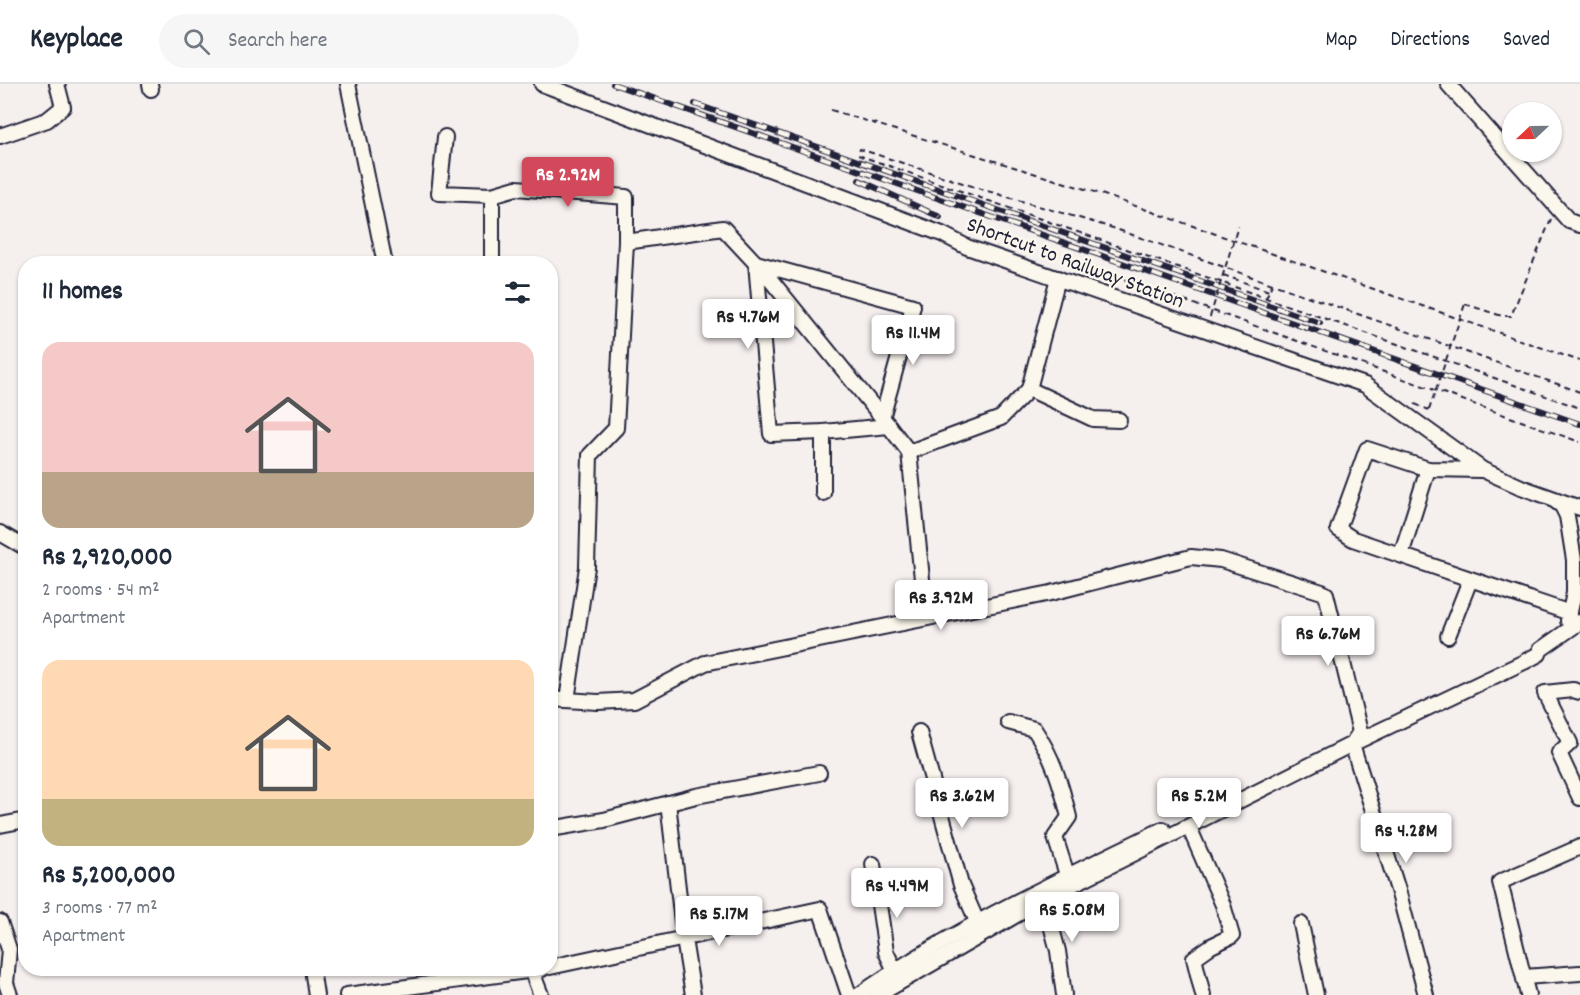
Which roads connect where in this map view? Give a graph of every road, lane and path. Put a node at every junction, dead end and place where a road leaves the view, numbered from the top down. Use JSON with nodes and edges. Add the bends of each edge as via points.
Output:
{"nodes":[{"id":1,"x":57,"y":84,"type":"edge"},
{"id":2,"x":348,"y":84,"type":"edge"},
{"id":3,"x":542,"y":84,"type":"edge"},
{"id":4,"x":1448,"y":84,"type":"edge"},
{"id":5,"x":831,"y":110,"type":"dead end"},
{"id":6,"x":0,"y":136,"type":"edge"},
{"id":7,"x":445,"y":137,"type":"dead end"},
{"id":8,"x":492,"y":195,"type":"junction"},
{"id":9,"x":1556,"y":207,"type":"junction"},
{"id":10,"x":1580,"y":225,"type":"edge"},
{"id":11,"x":1238,"y":226,"type":"dead end"},
{"id":12,"x":1234,"y":241,"type":"junction"},
{"id":13,"x":626,"y":242,"type":"junction"},
{"id":14,"x":1275,"y":255,"type":"junction"},
{"id":15,"x":383,"y":256,"type":"edge"},
{"id":16,"x":492,"y":256,"type":"edge"},
{"id":17,"x":1065,"y":258,"type":"dead end"},
{"id":18,"x":756,"y":263,"type":"junction"},
{"id":19,"x":1223,"y":275,"type":"junction"},
{"id":20,"x":1058,"y":278,"type":"junction"},
{"id":21,"x":1272,"y":284,"type":"junction"},
{"id":22,"x":1269,"y":291,"type":"junction"},
{"id":23,"x":1266,"y":298,"type":"junction"},
{"id":24,"x":1210,"y":317,"type":"dead end"},
{"id":25,"x":1257,"y":327,"type":"junction"},
{"id":26,"x":1254,"y":332,"type":"dead end"},
{"id":27,"x":1580,"y":361,"type":"edge"},
{"id":28,"x":1029,"y":389,"type":"junction"},
{"id":29,"x":1580,"y":392,"type":"edge"},
{"id":30,"x":1580,"y":408,"type":"edge"},
{"id":31,"x":1429,"y":410,"type":"dead end"},
{"id":32,"x":1119,"y":420,"type":"dead end"},
{"id":33,"x":886,"y":422,"type":"junction"},
{"id":34,"x":823,"y":432,"type":"junction"},
{"id":35,"x":1580,"y":442,"type":"edge"},
{"id":36,"x":909,"y":452,"type":"junction"},
{"id":37,"x":1428,"y":469,"type":"junction"},
{"id":38,"x":1483,"y":470,"type":"junction"},
{"id":39,"x":823,"y":493,"type":"dead end"},
{"id":40,"x":1552,"y":499,"type":"junction"},
{"id":41,"x":1580,"y":508,"type":"edge"},
{"id":42,"x":0,"y":533,"type":"edge"},
{"id":43,"x":18,"y":543,"type":"edge"},
{"id":44,"x":1401,"y":555,"type":"junction"},
{"id":45,"x":1470,"y":580,"type":"junction"},
{"id":46,"x":926,"y":618,"type":"junction"},
{"id":47,"x":1574,"y":622,"type":"edge"},
{"id":48,"x":1448,"y":636,"type":"dead end"},
{"id":49,"x":1540,"y":650,"type":"junction"},
{"id":50,"x":1580,"y":692,"type":"edge"},
{"id":51,"x":558,"y":699,"type":"edge"},
{"id":52,"x":567,"y":700,"type":"junction"},
{"id":53,"x":1008,"y":722,"type":"dead end"},
{"id":54,"x":919,"y":732,"type":"dead end"},
{"id":55,"x":1360,"y":732,"type":"junction"},
{"id":56,"x":1352,"y":744,"type":"junction"},
{"id":57,"x":819,"y":773,"type":"dead end"},
{"id":58,"x":1580,"y":798,"type":"edge"},
{"id":59,"x":668,"y":803,"type":"junction"},
{"id":60,"x":18,"y":822,"type":"edge"},
{"id":61,"x":0,"y":825,"type":"edge"},
{"id":62,"x":1189,"y":827,"type":"junction"},
{"id":63,"x":558,"y":828,"type":"edge"},
{"id":64,"x":1580,"y":847,"type":"edge"},
{"id":65,"x":873,"y":864,"type":"dead end"},
{"id":66,"x":1069,"y":881,"type":"junction"},
{"id":67,"x":1044,"y":899,"type":"junction"},
{"id":68,"x":0,"y":922,"type":"edge"},
{"id":69,"x":1301,"y":924,"type":"dead end"},
{"id":70,"x":980,"y":929,"type":"junction"},
{"id":71,"x":684,"y":939,"type":"junction"},
{"id":72,"x":558,"y":965,"type":"edge"},
{"id":73,"x":1580,"y":974,"type":"edge"},
{"id":74,"x":313,"y":976,"type":"edge"},
{"id":75,"x":424,"y":976,"type":"edge"},
{"id":76,"x":488,"y":976,"type":"edge"},
{"id":77,"x":536,"y":976,"type":"edge"},
{"id":78,"x":898,"y":976,"type":"junction"},
{"id":79,"x":1524,"y":977,"type":"junction"},
{"id":80,"x":425,"y":984,"type":"junction"},
{"id":81,"x":10,"y":995,"type":"edge"},
{"id":82,"x":316,"y":995,"type":"edge"},
{"id":83,"x":347,"y":995,"type":"edge"},
{"id":84,"x":541,"y":995,"type":"edge"},
{"id":85,"x":693,"y":995,"type":"edge"},
{"id":86,"x":849,"y":995,"type":"edge"},
{"id":87,"x":859,"y":995,"type":"edge"},
{"id":88,"x":878,"y":995,"type":"edge"},
{"id":89,"x":1064,"y":995,"type":"edge"},
{"id":90,"x":1203,"y":995,"type":"edge"},
{"id":91,"x":1316,"y":995,"type":"edge"},
{"id":92,"x":1426,"y":995,"type":"edge"},
{"id":93,"x":1528,"y":995,"type":"edge"}],
"edges":[{"from":1,"to":6,"type":"street","via":[[63,107],[47,120]]},
{"from":2,"to":15,"type":"street"},
{"from":3,"to":20,"type":"street","name":"Shortcut to Railway Station","via":[[942,234],[967,247]]},
{"from":4,"to":9,"type":"street"},
{"from":5,"to":14,"type":"path","via":[[1029,170]]},
{"from":7,"to":8,"type":"street","via":[[439,193]]},
{"from":8,"to":13,"type":"street","via":[[516,188],[626,197]]},
{"from":8,"to":16,"type":"street"},
{"from":9,"to":10,"type":"street","via":[[1569,221]]},
{"from":9,"to":31,"type":"path","bridge":true,"via":[[1511,316],[1464,304]]},
{"from":11,"to":12,"type":"path","bridge":true},
{"from":12,"to":14,"type":"path"},
{"from":12,"to":19,"type":"path","bridge":true},
{"from":13,"to":18,"type":"street","via":[[723,228]]},
{"from":13,"to":52,"type":"street","via":[[616,428],[590,455],[587,567]]},
{"from":14,"to":27,"type":"path"},
{"from":17,"to":25,"type":"path"},
{"from":18,"to":33,"type":"street"},
{"from":18,"to":33,"type":"street","via":[[913,306]]},
{"from":18,"to":34,"type":"street","via":[[771,434]]},
{"from":19,"to":22,"type":"path"},
{"from":19,"to":24,"type":"path","bridge":true},
{"from":20,"to":28,"type":"street"},
{"from":20,"to":38,"type":"street","name":"Shortcut to Railway Station","via":[[1365,385]]},
{"from":21,"to":22,"type":"path"},
{"from":21,"to":23,"type":"path","via":[[1113,228],[860,149],[858,155]]},
{"from":21,"to":29,"type":"path"},
{"from":22,"to":23,"type":"path"},
{"from":23,"to":30,"type":"path"},
{"from":25,"to":26,"type":"path"},
{"from":25,"to":35,"type":"path"},
{"from":28,"to":32,"type":"street","via":[[1092,419]]},
{"from":28,"to":36,"type":"street","via":[[1001,418]]},
{"from":33,"to":34,"type":"street"},
{"from":33,"to":36,"type":"street"},
{"from":34,"to":39,"type":"street"},
{"from":36,"to":46,"type":"street"},
{"from":37,"to":38,"type":"street"},
{"from":37,"to":44,"type":"street"},
{"from":37,"to":44,"type":"street","via":[[1367,449],[1338,529],[1353,539]]},
{"from":38,"to":40,"type":"street","name":"Shortcut to Railway Station"},
{"from":40,"to":41,"type":"street","name":"Shortcut to Railway Station"},
{"from":40,"to":47,"type":"street","via":[[1567,516],[1575,577]]},
{"from":42,"to":43,"type":"street"},
{"from":44,"to":45,"type":"street"},
{"from":45,"to":47,"type":"street"},
{"from":45,"to":48,"type":"street"},
{"from":46,"to":52,"type":"street","via":[[705,663],[634,700]]},
{"from":46,"to":55,"type":"street","via":[[1051,593],[1191,557],[1221,560],[1326,594]]},
{"from":47,"to":49,"type":"street"},
{"from":49,"to":55,"type":"street","via":[[1536,648]]},
{"from":49,"to":56,"type":"street","via":[[1524,662]]},
{"from":50,"to":58,"type":"street","via":[[1545,693],[1570,743],[1559,753]]},
{"from":51,"to":52,"type":"street"},
{"from":53,"to":66,"type":"street","via":[[1034,729],[1048,750],[1069,817],[1055,837]]},
{"from":54,"to":70,"type":"street","via":[[961,885]]},
{"from":55,"to":56,"type":"street"},
{"from":55,"to":66,"type":"street"},
{"from":56,"to":62,"type":"street"},
{"from":56,"to":92,"type":"street"},
{"from":57,"to":59,"type":"street"},
{"from":59,"to":63,"type":"street"},
{"from":59,"to":71,"type":"street"},
{"from":60,"to":61,"type":"street"},
{"from":62,"to":66,"type":"street"},
{"from":62,"to":90,"type":"street","via":[[1223,905],[1232,936],[1194,958]]},
{"from":64,"to":79,"type":"street","via":[[1500,882]]},
{"from":65,"to":78,"type":"street","via":[[886,952]]},
{"from":66,"to":67,"type":"street"},
{"from":66,"to":70,"type":"street"},
{"from":67,"to":70,"type":"street"},
{"from":67,"to":89,"type":"street","via":[[1058,951]]},
{"from":68,"to":81,"type":"street","via":[[9,949],[6,983]]},
{"from":69,"to":91,"type":"street"},
{"from":70,"to":78,"type":"street"},
{"from":71,"to":72,"type":"street"},
{"from":71,"to":85,"type":"street"},
{"from":71,"to":86,"type":"street","via":[[820,909]]},
{"from":73,"to":79,"type":"street"},
{"from":74,"to":82,"type":"street"},
{"from":75,"to":80,"type":"street"},
{"from":76,"to":80,"type":"street"},
{"from":77,"to":84,"type":"street"},
{"from":78,"to":87,"type":"street"},
{"from":78,"to":88,"type":"street"},
{"from":79,"to":93,"type":"street"},
{"from":80,"to":83,"type":"street"}]}
